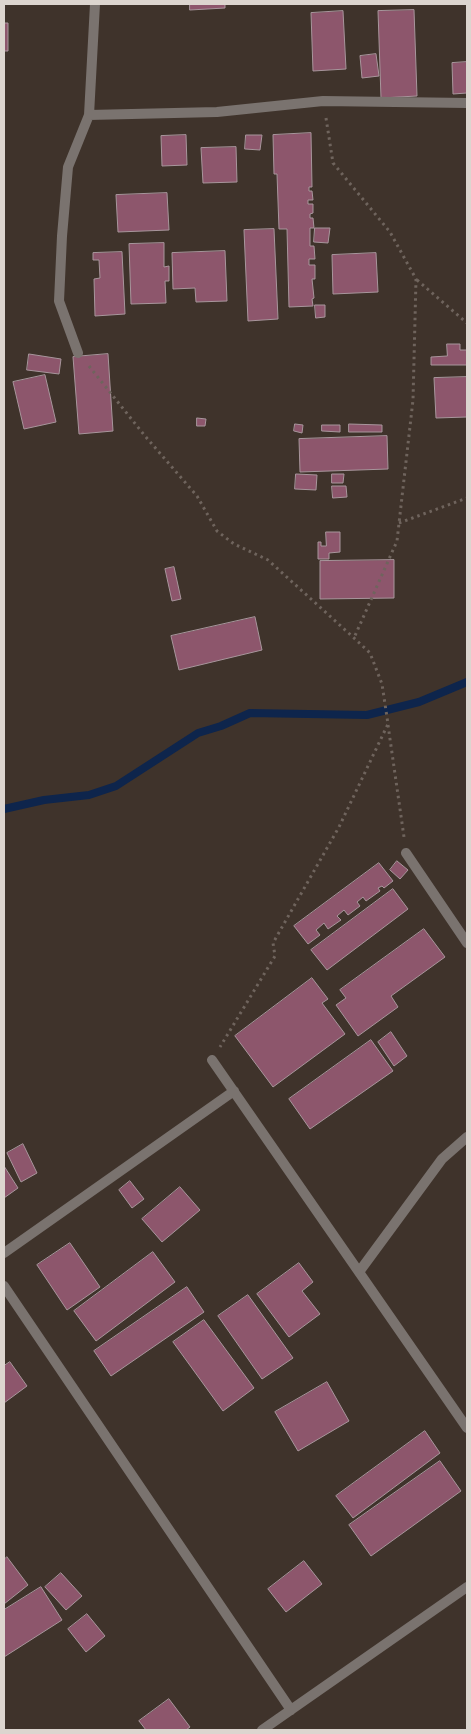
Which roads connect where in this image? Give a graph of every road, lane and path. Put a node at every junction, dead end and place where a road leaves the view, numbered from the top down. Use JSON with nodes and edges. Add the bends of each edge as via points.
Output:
{"nodes":[{"id":1,"x":95,"y":4,"type":"edge"},
{"id":2,"x":324,"y":101,"type":"junction"},
{"id":3,"x":467,"y":103,"type":"edge"},
{"id":4,"x":89,"y":115,"type":"junction"},
{"id":5,"x":416,"y":279,"type":"junction"},
{"id":6,"x":467,"y":323,"type":"edge"},
{"id":7,"x":78,"y":353,"type":"joint"},
{"id":8,"x":467,"y":498,"type":"edge"},
{"id":9,"x":399,"y":523,"type":"junction"},
{"id":10,"x":354,"y":638,"type":"junction"},
{"id":11,"x":388,"y":724,"type":"junction"},
{"id":12,"x":406,"y":853,"type":"joint"},
{"id":13,"x":467,"y":942,"type":"edge"},
{"id":14,"x":212,"y":1060,"type":"joint"},
{"id":15,"x":234,"y":1091,"type":"junction"},
{"id":16,"x":467,"y":1137,"type":"edge"},
{"id":17,"x":4,"y":1252,"type":"edge"},
{"id":18,"x":359,"y":1272,"type":"junction"},
{"id":19,"x":4,"y":1286,"type":"edge"},
{"id":20,"x":467,"y":1428,"type":"edge"},
{"id":21,"x":467,"y":1587,"type":"edge"},
{"id":22,"x":292,"y":1710,"type":"junction"},
{"id":23,"x":262,"y":1730,"type":"edge"}],
"edges":[{"from":1,"to":4,"type":"street"},
{"from":2,"to":3,"type":"street"},
{"from":2,"to":4,"type":"street","via":[[217,112]]},
{"from":2,"to":5,"type":"path","via":[[333,163],[390,232]]},
{"from":4,"to":7,"type":"street","via":[[68,167],[62,236],[59,301]]},
{"from":5,"to":6,"type":"path"},
{"from":5,"to":9,"type":"path","via":[[413,400]]},
{"from":7,"to":10,"type":"path","via":[[197,496],[217,531],[234,544],[268,560]]},
{"from":8,"to":9,"type":"path"},
{"from":9,"to":10,"type":"path","via":[[397,541]]},
{"from":10,"to":11,"type":"path","via":[[370,653],[382,684]]},
{"from":11,"to":12,"type":"path"},
{"from":11,"to":14,"type":"path","via":[[339,827],[273,943],[275,956]]},
{"from":12,"to":13,"type":"street"},
{"from":14,"to":15,"type":"street"},
{"from":15,"to":17,"type":"street"},
{"from":15,"to":18,"type":"street"},
{"from":16,"to":18,"type":"street","via":[[442,1159]]},
{"from":18,"to":20,"type":"street"},
{"from":19,"to":22,"type":"street"},
{"from":21,"to":22,"type":"street"},
{"from":22,"to":23,"type":"street"}]}
